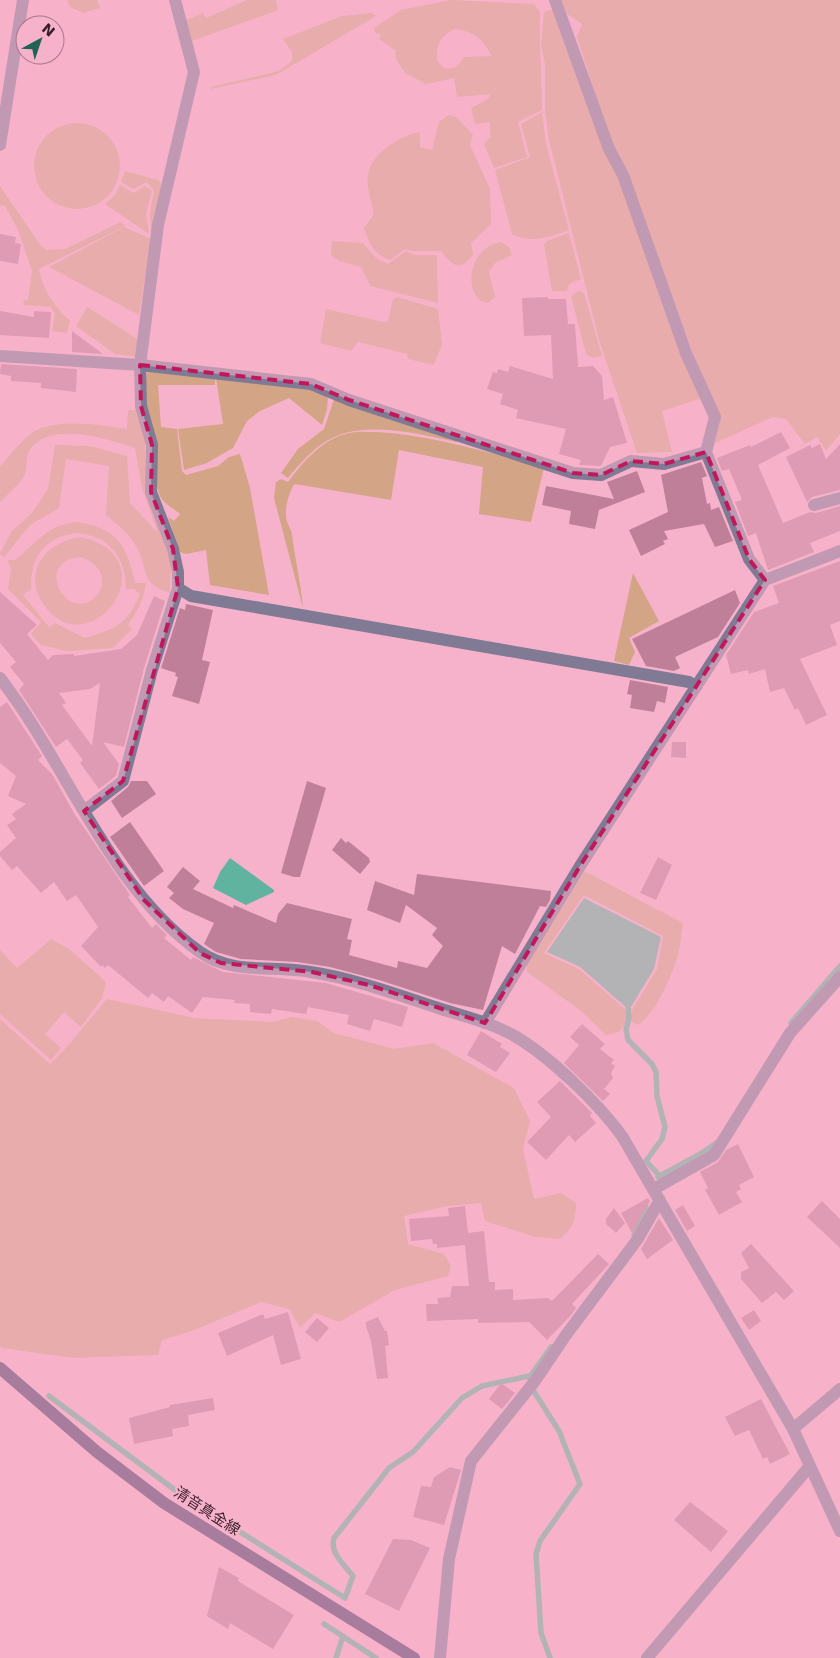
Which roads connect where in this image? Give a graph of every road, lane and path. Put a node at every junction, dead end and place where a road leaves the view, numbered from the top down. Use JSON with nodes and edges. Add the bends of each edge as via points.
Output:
{"nodes":[{"id":1,"x":23,"y":0,"type":"edge"},
{"id":2,"x":175,"y":0,"type":"edge"},
{"id":3,"x":556,"y":0,"type":"edge"},
{"id":4,"x":0,"y":145,"type":"edge"},
{"id":5,"x":0,"y":356,"type":"edge"},
{"id":6,"x":140,"y":365,"type":"junction"},
{"id":7,"x":706,"y":452,"type":"junction"},
{"id":8,"x":840,"y":498,"type":"edge"},
{"id":9,"x":814,"y":505,"type":"dead end"},
{"id":10,"x":840,"y":550,"type":"edge"},
{"id":11,"x":765,"y":580,"type":"junction"},
{"id":12,"x":178,"y":588,"type":"junction"},
{"id":13,"x":0,"y":678,"type":"edge"},
{"id":14,"x":697,"y":686,"type":"junction"},
{"id":15,"x":84,"y":811,"type":"junction"},
{"id":16,"x":840,"y":977,"type":"edge"},
{"id":17,"x":485,"y":1023,"type":"junction"},
{"id":18,"x":657,"y":1194,"type":"junction"},
{"id":19,"x":0,"y":1368,"type":"edge"},
{"id":20,"x":840,"y":1389,"type":"edge"},
{"id":21,"x":793,"y":1429,"type":"junction"},
{"id":22,"x":810,"y":1467,"type":"junction"},
{"id":23,"x":840,"y":1531,"type":"edge"},
{"id":24,"x":414,"y":1658,"type":"edge"},
{"id":25,"x":440,"y":1658,"type":"edge"},
{"id":26,"x":648,"y":1658,"type":"edge"}],
"edges":[{"from":1,"to":4,"type":"street"},
{"from":2,"to":6,"type":"street","via":[[194,72],[158,225]]},
{"from":3,"to":7,"type":"street","via":[[686,353],[715,417]]},
{"from":5,"to":6,"type":"street"},
{"from":6,"to":7,"type":"street","via":[[311,384],[349,400],[573,473],[601,475],[631,461],[664,464]]},
{"from":6,"to":12,"type":"street","via":[[141,406],[152,445],[151,492],[173,549]]},
{"from":7,"to":11,"type":"street","via":[[749,559]]},
{"from":8,"to":9,"type":"street"},
{"from":10,"to":11,"type":"street"},
{"from":11,"to":14,"type":"street"},
{"from":12,"to":14,"type":"street","via":[[191,596],[689,682]]},
{"from":12,"to":15,"type":"street","via":[[152,670],[123,781]]},
{"from":13,"to":15,"type":"street"},
{"from":14,"to":17,"type":"street","via":[[580,866]]},
{"from":15,"to":17,"type":"street","via":[[144,900],[200,953],[236,967],[312,972],[369,985]]},
{"from":16,"to":18,"type":"street","via":[[790,1033],[714,1155]]},
{"from":17,"to":18,"type":"street","via":[[533,1048],[603,1112],[622,1136]]},
{"from":18,"to":21,"type":"street"},
{"from":18,"to":25,"type":"street","via":[[637,1240],[535,1381],[471,1461],[449,1559]]},
{"from":19,"to":24,"type":"main road","name":"清音真金線","via":[[97,1452],[164,1503]]},
{"from":20,"to":21,"type":"street"},
{"from":21,"to":22,"type":"street"},
{"from":22,"to":23,"type":"street"},
{"from":22,"to":26,"type":"street"}]}
